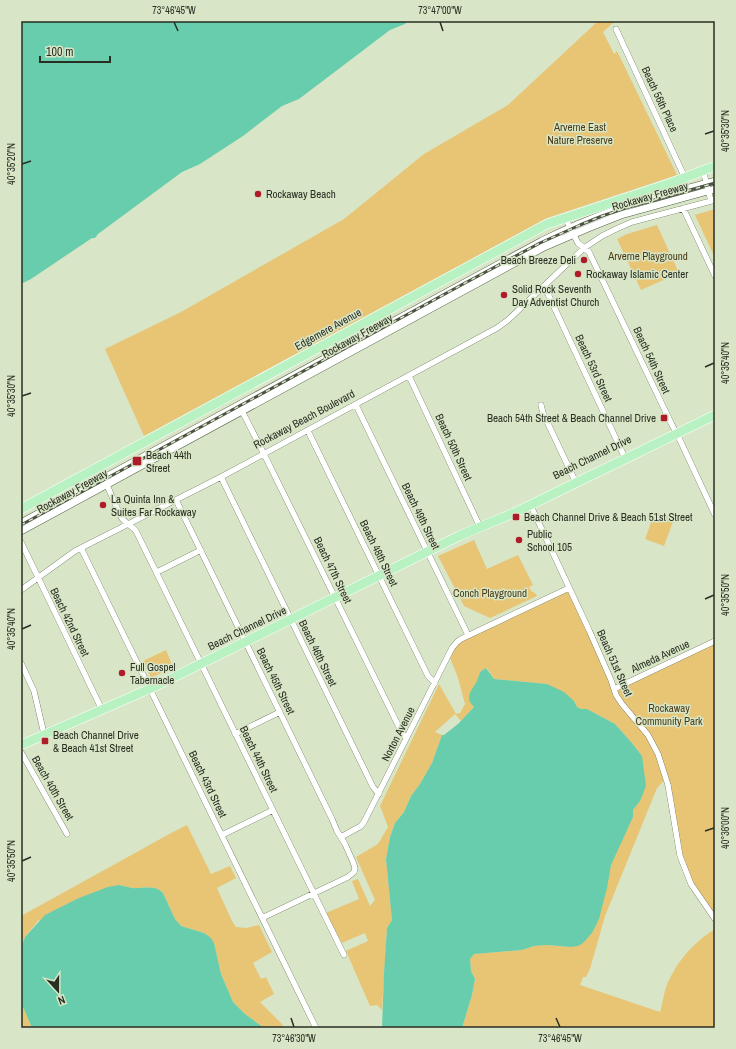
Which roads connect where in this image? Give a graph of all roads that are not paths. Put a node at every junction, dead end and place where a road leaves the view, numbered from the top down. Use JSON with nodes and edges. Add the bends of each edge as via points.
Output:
{"nodes":[{"id":1,"x":616,"y":29,"type":"dead end"},
{"id":2,"x":715,"y":166,"type":"edge"},
{"id":3,"x":703,"y":170,"type":"junction"},
{"id":4,"x":685,"y":178,"type":"junction"},
{"id":5,"x":715,"y":182,"type":"edge"},
{"id":6,"x":710,"y":188,"type":"edge"},
{"id":7,"x":713,"y":201,"type":"edge"},
{"id":8,"x":683,"y":208,"type":"junction"},
{"id":9,"x":565,"y":218,"type":"junction"},
{"id":10,"x":572,"y":231,"type":"junction"},
{"id":11,"x":584,"y":248,"type":"junction"},
{"id":12,"x":715,"y":276,"type":"edge"},
{"id":13,"x":543,"y":287,"type":"junction"},
{"id":14,"x":409,"y":376,"type":"junction"},
{"id":15,"x":233,"y":395,"type":"junction"},
{"id":16,"x":356,"y":405,"type":"junction"},
{"id":17,"x":541,"y":405,"type":"dead end"},
{"id":18,"x":240,"y":408,"type":"junction"},
{"id":19,"x":715,"y":409,"type":"edge"},
{"id":20,"x":715,"y":415,"type":"edge"},
{"id":21,"x":308,"y":431,"type":"junction"},
{"id":22,"x":676,"y":432,"type":"junction"},
{"id":23,"x":264,"y":454,"type":"junction"},
{"id":24,"x":625,"y":457,"type":"junction"},
{"id":25,"x":99,"y":467,"type":"junction"},
{"id":26,"x":221,"y":477,"type":"junction"},
{"id":27,"x":105,"y":481,"type":"junction"},
{"id":28,"x":575,"y":481,"type":"junction"},
{"id":29,"x":176,"y":500,"type":"junction"},
{"id":30,"x":529,"y":503,"type":"junction"},
{"id":31,"x":21,"y":509,"type":"edge"},
{"id":32,"x":715,"y":515,"type":"edge"},
{"id":33,"x":21,"y":523,"type":"edge"},
{"id":34,"x":129,"y":524,"type":"junction"},
{"id":35,"x":480,"y":527,"type":"junction"},
{"id":36,"x":21,"y":531,"type":"edge"},
{"id":37,"x":21,"y":542,"type":"edge"},
{"id":38,"x":81,"y":548,"type":"junction"},
{"id":39,"x":201,"y":550,"type":"junction"},
{"id":40,"x":427,"y":552,"type":"junction"},
{"id":41,"x":156,"y":572,"type":"junction"},
{"id":42,"x":379,"y":576,"type":"junction"},
{"id":43,"x":38,"y":578,"type":"junction"},
{"id":44,"x":569,"y":588,"type":"junction"},
{"id":45,"x":21,"y":590,"type":"edge"},
{"id":46,"x":335,"y":597,"type":"junction"},
{"id":47,"x":290,"y":619,"type":"junction"},
{"id":48,"x":468,"y":635,"type":"junction"},
{"id":49,"x":246,"y":641,"type":"junction"},
{"id":50,"x":715,"y":641,"type":"edge"},
{"id":51,"x":21,"y":663,"type":"edge"},
{"id":52,"x":201,"y":664,"type":"junction"},
{"id":53,"x":435,"y":683,"type":"junction"},
{"id":54,"x":150,"y":688,"type":"junction"},
{"id":55,"x":614,"y":689,"type":"junction"},
{"id":56,"x":102,"y":710,"type":"junction"},
{"id":57,"x":280,"y":712,"type":"junction"},
{"id":58,"x":44,"y":734,"type":"junction"},
{"id":59,"x":236,"y":734,"type":"junction"},
{"id":60,"x":406,"y":738,"type":"junction"},
{"id":61,"x":21,"y":744,"type":"edge"},
{"id":62,"x":21,"y":752,"type":"edge"},
{"id":63,"x":379,"y":794,"type":"junction"},
{"id":64,"x":273,"y":810,"type":"junction"},
{"id":65,"x":67,"y":834,"type":"dead end"},
{"id":66,"x":222,"y":835,"type":"junction"},
{"id":67,"x":341,"y":837,"type":"junction"},
{"id":68,"x":314,"y":894,"type":"junction"},
{"id":69,"x":262,"y":918,"type":"junction"},
{"id":70,"x":715,"y":919,"type":"edge"},
{"id":71,"x":344,"y":955,"type":"dead end"},
{"id":72,"x":316,"y":1028,"type":"edge"}],
"edges":[{"from":1,"to":4,"type":"street","name":"Beach 56th Place"},
{"from":2,"to":3,"type":"main road"},
{"from":3,"to":4,"type":"main road"},
{"from":3,"to":6,"type":"street"},
{"from":4,"to":9,"type":"main road","name":"Edgemere Avenue"},
{"from":5,"to":6,"type":"street","name":"Rockaway Freeway"},
{"from":6,"to":7,"type":"street"},
{"from":6,"to":10,"type":"street","name":"Rockaway Freeway","via":[[622,208]]},
{"from":7,"to":8,"type":"street","name":"Rockaway Beach Boulevard"},
{"from":8,"to":11,"type":"street","name":"Rockaway Beach Boulevard","via":[[621,226]]},
{"from":8,"to":12,"type":"street"},
{"from":9,"to":10,"type":"street","name":"Beach 54th Street"},
{"from":9,"to":15,"type":"main road","name":"Edgemere Avenue","via":[[538,228]]},
{"from":10,"to":11,"type":"street","name":"Beach 54th Street","via":[[578,243]]},
{"from":10,"to":18,"type":"street","name":"Rockaway Freeway","via":[[519,252]]},
{"from":11,"to":13,"type":"street","name":"Rockaway Beach Boulevard"},
{"from":11,"to":22,"type":"street","name":"Beach 54th Street","via":[[589,252]]},
{"from":13,"to":14,"type":"street","name":"Rockaway Beach Boulevard","via":[[500,326]]},
{"from":13,"to":24,"type":"street","name":"Beach 53rd Street"},
{"from":14,"to":16,"type":"street","name":"Rockaway Beach Boulevard"},
{"from":14,"to":35,"type":"street","name":"Beach 50th Street"},
{"from":15,"to":18,"type":"street","name":"Beach 47th Street"},
{"from":15,"to":25,"type":"main road","name":"Edgemere Avenue"},
{"from":16,"to":21,"type":"street","name":"Rockaway Beach Boulevard"},
{"from":16,"to":40,"type":"street","name":"Beach 49th Street"},
{"from":17,"to":28,"type":"street"},
{"from":18,"to":23,"type":"street","name":"Beach 47th Street"},
{"from":18,"to":27,"type":"street","name":"Rockaway Freeway"},
{"from":19,"to":22,"type":"main road","name":"Beach Channel Drive"},
{"from":20,"to":22,"type":"main road","name":"Beach Channel Drive"},
{"from":21,"to":23,"type":"street","name":"Rockaway Beach Boulevard"},
{"from":21,"to":42,"type":"street","name":"Beach 48th Street"},
{"from":22,"to":24,"type":"main road","name":"Beach Channel Drive"},
{"from":22,"to":32,"type":"street","name":"Beach 54th Street"},
{"from":23,"to":26,"type":"street","name":"Rockaway Beach Boulevard"},
{"from":23,"to":46,"type":"street","name":"Beach 47th Street"},
{"from":24,"to":28,"type":"main road","name":"Beach Channel Drive"},
{"from":25,"to":27,"type":"street","name":"Beach 44th Street"},
{"from":25,"to":31,"type":"main road","name":"Edgemere Avenue"},
{"from":26,"to":29,"type":"street","name":"Rockaway Beach Boulevard"},
{"from":26,"to":47,"type":"street","name":"Beach 46th Street"},
{"from":27,"to":33,"type":"street","name":"Rockaway Freeway"},
{"from":27,"to":34,"type":"street","name":"Beach 44th Street","via":[[121,517]]},
{"from":27,"to":36,"type":"street","name":"Rockaway Freeway"},
{"from":28,"to":30,"type":"main road","name":"Beach Channel Drive"},
{"from":29,"to":34,"type":"street","name":"Rockaway Beach Boulevard"},
{"from":29,"to":39,"type":"street","name":"Beach 45th Street"},
{"from":30,"to":35,"type":"main road","name":"Beach Channel Drive","via":[[505,517]]},
{"from":30,"to":44,"type":"street","name":"Beach 51st Street"},
{"from":34,"to":38,"type":"street","name":"Rockaway Beach Boulevard"},
{"from":34,"to":41,"type":"street","name":"Beach 44th Street","via":[[136,531]]},
{"from":35,"to":40,"type":"main road","name":"Beach Channel Drive"},
{"from":37,"to":43,"type":"street","name":"Beach 42nd Street"},
{"from":38,"to":43,"type":"street","name":"Rockaway Beach Boulevard"},
{"from":38,"to":54,"type":"street","name":"Beach 43rd Street"},
{"from":39,"to":41,"type":"street"},
{"from":39,"to":49,"type":"street","name":"Beach 45th Street"},
{"from":40,"to":42,"type":"main road","name":"Beach Channel Drive"},
{"from":40,"to":48,"type":"street","name":"Beach 49th Street"},
{"from":41,"to":52,"type":"street","name":"Beach 44th Street"},
{"from":42,"to":46,"type":"main road","name":"Beach Channel Drive"},
{"from":42,"to":53,"type":"street","name":"Beach 48th Street","via":[[429,677]]},
{"from":43,"to":45,"type":"street","name":"Rockaway Beach Boulevard"},
{"from":43,"to":56,"type":"street","name":"Beach 42nd Street"},
{"from":44,"to":48,"type":"street","name":"Norton Avenue"},
{"from":44,"to":55,"type":"street","name":"Beach 51st Street"},
{"from":46,"to":47,"type":"main road","name":"Beach Channel Drive"},
{"from":46,"to":60,"type":"street","name":"Beach 47th Street"},
{"from":47,"to":49,"type":"main road","name":"Beach Channel Drive"},
{"from":47,"to":63,"type":"street","name":"Beach 46th Street","via":[[373,787]]},
{"from":48,"to":53,"type":"street","name":"Norton Avenue","via":[[454,645]]},
{"from":49,"to":52,"type":"main road","name":"Beach Channel Drive"},
{"from":49,"to":57,"type":"street","name":"Beach 45th Street"},
{"from":50,"to":55,"type":"street","name":"Almeda Avenue"},
{"from":51,"to":58,"type":"street","via":[[34,691]]},
{"from":52,"to":54,"type":"main road","name":"Beach Channel Drive"},
{"from":52,"to":59,"type":"street","name":"Beach 44th Street"},
{"from":53,"to":60,"type":"street","name":"Norton Avenue"},
{"from":54,"to":56,"type":"main road","name":"Beach Channel Drive"},
{"from":54,"to":66,"type":"street","name":"Beach 43rd Street"},
{"from":55,"to":70,"type":"street","name":"Beach 51st Street","via":[[622,704],[648,735],[658,754],[668,785],[680,856],[691,884]]},
{"from":56,"to":58,"type":"main road","name":"Beach Channel Drive"},
{"from":57,"to":59,"type":"street"},
{"from":57,"to":67,"type":"street","name":"Beach 45th Street"},
{"from":58,"to":61,"type":"main road","name":"Beach Channel Drive"},
{"from":59,"to":64,"type":"street","name":"Beach 44th Street"},
{"from":60,"to":63,"type":"street","name":"Norton Avenue"},
{"from":62,"to":65,"type":"street","name":"Beach 40th Street"},
{"from":63,"to":67,"type":"street","name":"Norton Avenue","via":[[362,825]]},
{"from":64,"to":66,"type":"street"},
{"from":64,"to":68,"type":"street","name":"Beach 44th Street"},
{"from":66,"to":69,"type":"street","name":"Beach 43rd Street"},
{"from":67,"to":68,"type":"street","name":"Beach 45th Street","via":[[353,862],[354,872]]},
{"from":68,"to":69,"type":"street"},
{"from":68,"to":71,"type":"street","name":"Beach 44th Street"},
{"from":69,"to":72,"type":"street","name":"Beach 43rd Street"}]}
